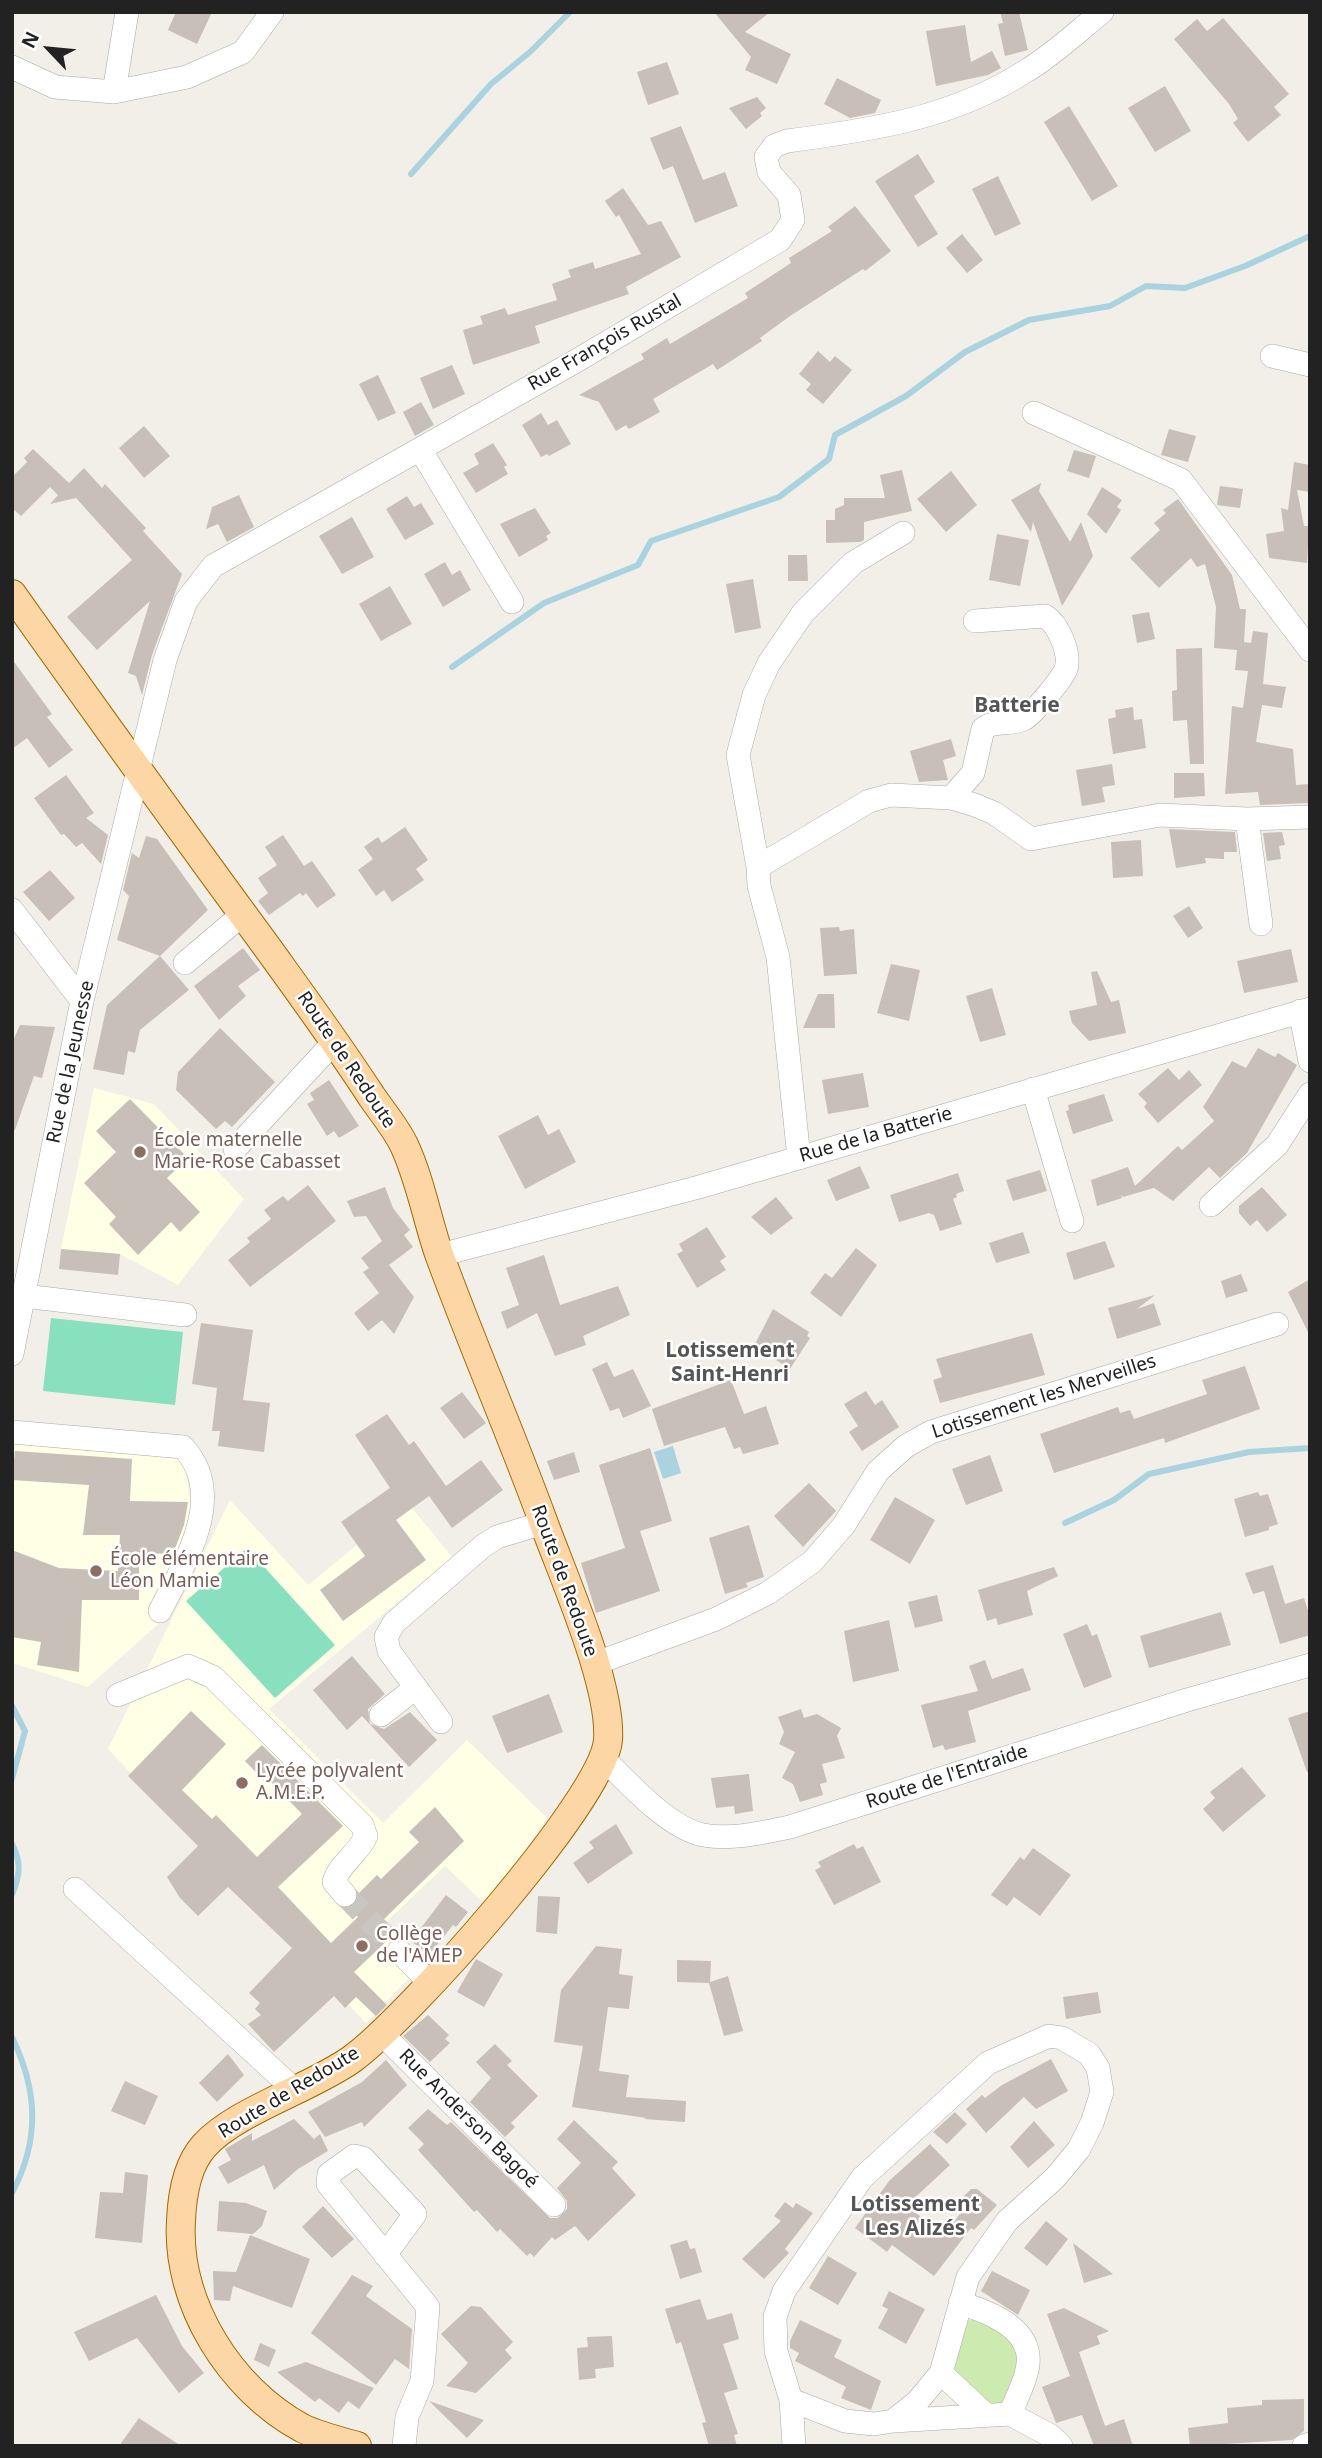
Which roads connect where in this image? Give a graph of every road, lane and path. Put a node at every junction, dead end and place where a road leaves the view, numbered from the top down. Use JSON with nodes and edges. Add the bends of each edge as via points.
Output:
{"nodes":[{"id":1,"x":127,"y":12,"type":"edge"},
{"id":2,"x":272,"y":12,"type":"edge"},
{"id":3,"x":1102,"y":12,"type":"edge"},
{"id":4,"x":12,"y":66,"type":"edge"},
{"id":5,"x":114,"y":92,"type":"junction"},
{"id":6,"x":1272,"y":356,"type":"dead end"},
{"id":7,"x":1310,"y":365,"type":"edge"},
{"id":8,"x":1034,"y":413,"type":"dead end"},
{"id":9,"x":420,"y":449,"type":"junction"},
{"id":10,"x":903,"y":533,"type":"dead end"},
{"id":11,"x":12,"y":594,"type":"edge"},
{"id":12,"x":512,"y":602,"type":"dead end"},
{"id":13,"x":975,"y":621,"type":"dead end"},
{"id":14,"x":1310,"y":650,"type":"edge"},
{"id":15,"x":139,"y":773,"type":"junction"},
{"id":16,"x":951,"y":798,"type":"junction"},
{"id":17,"x":1310,"y":817,"type":"edge"},
{"id":18,"x":1247,"y":819,"type":"junction"},
{"id":19,"x":758,"y":867,"type":"junction"},
{"id":20,"x":12,"y":910,"type":"edge"},
{"id":21,"x":243,"y":914,"type":"junction"},
{"id":22,"x":1261,"y":924,"type":"dead end"},
{"id":23,"x":185,"y":963,"type":"dead end"},
{"id":24,"x":82,"y":1001,"type":"junction"},
{"id":25,"x":1305,"y":1010,"type":"edge"},
{"id":26,"x":335,"y":1041,"type":"junction"},
{"id":27,"x":1310,"y":1061,"type":"edge"},
{"id":28,"x":1033,"y":1089,"type":"junction"},
{"id":29,"x":1310,"y":1094,"type":"edge"},
{"id":30,"x":235,"y":1149,"type":"dead end"},
{"id":31,"x":799,"y":1158,"type":"junction"},
{"id":32,"x":1212,"y":1205,"type":"dead end"},
{"id":33,"x":1072,"y":1220,"type":"dead end"},
{"id":34,"x":440,"y":1255,"type":"junction"},
{"id":35,"x":24,"y":1296,"type":"junction"},
{"id":36,"x":185,"y":1315,"type":"dead end"},
{"id":37,"x":1277,"y":1324,"type":"dead end"},
{"id":38,"x":12,"y":1354,"type":"edge"},
{"id":39,"x":12,"y":1432,"type":"edge"},
{"id":40,"x":543,"y":1523,"type":"junction"},
{"id":41,"x":160,"y":1611,"type":"dead end"},
{"id":42,"x":594,"y":1664,"type":"junction"},
{"id":43,"x":1310,"y":1665,"type":"edge"},
{"id":44,"x":414,"y":1689,"type":"junction"},
{"id":45,"x":118,"y":1695,"type":"dead end"},
{"id":46,"x":381,"y":1715,"type":"dead end"},
{"id":47,"x":441,"y":1722,"type":"dead end"},
{"id":48,"x":604,"y":1759,"type":"junction"},
{"id":49,"x":75,"y":1889,"type":"dead end"},
{"id":50,"x":345,"y":1895,"type":"tunnel mouth"},
{"id":51,"x":399,"y":1951,"type":"tunnel mouth"},
{"id":52,"x":430,"y":1983,"type":"junction"},
{"id":53,"x":381,"y":2033,"type":"junction"},
{"id":54,"x":296,"y":2091,"type":"junction"},
{"id":55,"x":554,"y":2205,"type":"dead end"},
{"id":56,"x":386,"y":2255,"type":"dead end"},
{"id":57,"x":960,"y":2303,"type":"junction"},
{"id":58,"x":941,"y":2373,"type":"junction"},
{"id":59,"x":791,"y":2400,"type":"junction"},
{"id":60,"x":985,"y":2414,"type":"junction"},
{"id":61,"x":1010,"y":2414,"type":"junction"},
{"id":62,"x":893,"y":2421,"type":"junction"},
{"id":63,"x":1310,"y":2444,"type":"edge"},
{"id":64,"x":356,"y":2446,"type":"edge"},
{"id":65,"x":404,"y":2446,"type":"edge"},
{"id":66,"x":794,"y":2446,"type":"edge"},
{"id":67,"x":1060,"y":2446,"type":"edge"},
{"id":68,"x":1304,"y":2446,"type":"edge"}],
"edges":[{"from":1,"to":5,"type":"street"},
{"from":2,"to":5,"type":"street","via":[[243,52],[187,77]]},
{"from":3,"to":9,"type":"street","name":"Rue François Rustal","via":[[1026,72],[940,113],[774,146],[766,157],[769,172],[789,195],[793,220],[780,240]]},
{"from":4,"to":5,"type":"street","via":[[55,88]]},
{"from":6,"to":7,"type":"street"},
{"from":8,"to":14,"type":"street","via":[[1181,480]]},
{"from":9,"to":12,"type":"street"},
{"from":9,"to":15,"type":"street","name":"Rue François Rustal","via":[[213,566],[186,601],[164,660]]},
{"from":10,"to":19,"type":"street","via":[[853,563],[803,614],[769,663],[754,695],[738,755]]},
{"from":11,"to":15,"type":"main road","name":"Route de Redoute"},
{"from":13,"to":16,"type":"street","via":[[1045,616],[1056,627],[1067,661],[1063,675],[1026,718],[983,729],[973,773]]},
{"from":15,"to":21,"type":"main road","name":"Route de Redoute"},
{"from":15,"to":24,"type":"street","name":"Rue de la Jeunesse"},
{"from":16,"to":18,"type":"street","via":[[988,809],[1031,839],[1160,815]]},
{"from":16,"to":19,"type":"street","via":[[891,795],[869,801]]},
{"from":17,"to":18,"type":"street"},
{"from":18,"to":22,"type":"street"},
{"from":19,"to":31,"type":"street","via":[[778,957]]},
{"from":20,"to":24,"type":"street"},
{"from":21,"to":23,"type":"street"},
{"from":21,"to":26,"type":"main road","name":"Route de Redoute"},
{"from":24,"to":35,"type":"street","name":"Rue de la Jeunesse"},
{"from":25,"to":27,"type":"street"},
{"from":25,"to":28,"type":"street","name":"Rue de la Batterie"},
{"from":26,"to":30,"type":"street"},
{"from":26,"to":34,"type":"main road","name":"Route de Redoute","via":[[404,1145]]},
{"from":28,"to":31,"type":"street","name":"Rue de la Batterie"},
{"from":28,"to":33,"type":"street"},
{"from":29,"to":32,"type":"street","via":[[1277,1145]]},
{"from":31,"to":34,"type":"street","name":"Rue de la Batterie"},
{"from":34,"to":40,"type":"main road","name":"Route de Redoute"},
{"from":35,"to":36,"type":"street"},
{"from":35,"to":38,"type":"street","name":"Rue de la Jeunesse"},
{"from":37,"to":42,"type":"street","name":"Lotissement les Merveilles","via":[[930,1432],[878,1471],[844,1525],[812,1562],[768,1593],[716,1619]]},
{"from":39,"to":41,"type":"street","via":[[183,1447],[196,1461],[203,1517]]},
{"from":40,"to":42,"type":"main road","name":"Route de Redoute"},
{"from":40,"to":44,"type":"street","via":[[498,1536],[483,1546],[394,1623],[386,1637],[388,1651]]},
{"from":42,"to":48,"type":"main road","name":"Route de Redoute","via":[[607,1719]]},
{"from":43,"to":48,"type":"street","name":"Route de l'Entraide","via":[[790,1827],[743,1836],[701,1834],[654,1808]]},
{"from":44,"to":46,"type":"street"},
{"from":44,"to":47,"type":"street"},
{"from":45,"to":50,"type":"street","via":[[188,1666],[213,1677],[362,1825],[366,1836],[334,1882]]},
{"from":48,"to":52,"type":"main road","name":"Route de Redoute","via":[[587,1791],[536,1860]]},
{"from":49,"to":54,"type":"street"},
{"from":51,"to":52,"type":"street"},
{"from":52,"to":53,"type":"main road","name":"Route de Redoute"},
{"from":53,"to":54,"type":"main road","name":"Route de Redoute","via":[[354,2058]]},
{"from":53,"to":55,"type":"street","name":"Rue Anderson Bagoé"},
{"from":54,"to":64,"type":"main road","name":"Route de Redoute","via":[[230,2126],[203,2147],[187,2177],[181,2211],[182,2263],[205,2329],[265,2402],[303,2428]]},
{"from":56,"to":65,"type":"street","via":[[428,2307],[422,2381],[407,2417]]},
{"from":57,"to":58,"type":"street"},
{"from":57,"to":59,"type":"street","via":[[968,2277],[989,2244],[1007,2221],[1055,2178],[1079,2149],[1092,2123],[1102,2092],[1098,2067],[1089,2054],[1062,2038],[1035,2040],[988,2063],[862,2178],[784,2291],[775,2318],[776,2351]]},
{"from":57,"to":61,"type":"street","via":[[1003,2322],[1027,2350],[1027,2367]]},
{"from":58,"to":60,"type":"street"},
{"from":58,"to":62,"type":"street"},
{"from":59,"to":62,"type":"street","via":[[845,2421]]},
{"from":59,"to":66,"type":"street"},
{"from":60,"to":61,"type":"street"},
{"from":60,"to":62,"type":"street"},
{"from":61,"to":67,"type":"street","via":[[1051,2436]]},
{"from":63,"to":68,"type":"street"}]}
